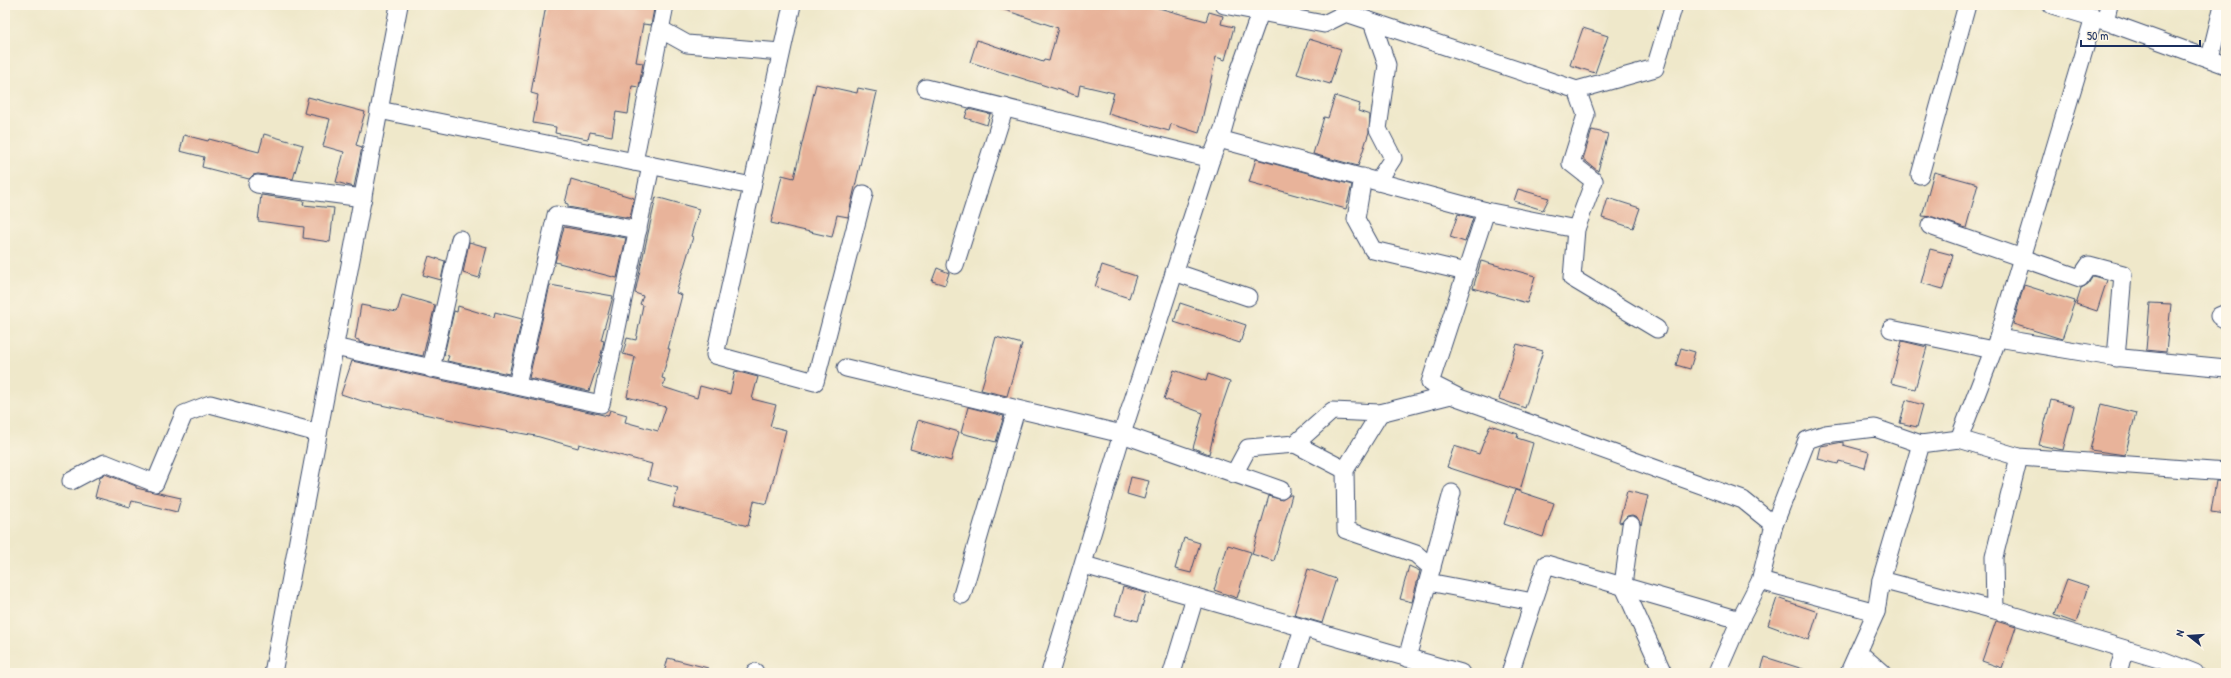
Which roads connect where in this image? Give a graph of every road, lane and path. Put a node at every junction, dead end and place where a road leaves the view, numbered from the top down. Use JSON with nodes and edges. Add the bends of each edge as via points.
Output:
{"nodes":[{"id":1,"x":399,"y":5,"type":"edge"},
{"id":2,"x":665,"y":5,"type":"edge"},
{"id":3,"x":792,"y":5,"type":"edge"},
{"id":4,"x":1224,"y":5,"type":"edge"},
{"id":5,"x":1674,"y":5,"type":"edge"},
{"id":6,"x":1967,"y":5,"type":"edge"},
{"id":7,"x":2052,"y":5,"type":"edge"},
{"id":8,"x":2110,"y":5,"type":"edge"},
{"id":9,"x":2222,"y":5,"type":"edge"},
{"id":10,"x":1260,"y":9,"type":"edge"},
{"id":11,"x":1347,"y":9,"type":"edge"},
{"id":12,"x":2099,"y":19,"type":"junction"},
{"id":13,"x":1372,"y":22,"type":"junction"},
{"id":14,"x":660,"y":29,"type":"junction"},
{"id":15,"x":781,"y":52,"type":"junction"},
{"id":16,"x":2210,"y":58,"type":"junction"},
{"id":17,"x":2226,"y":65,"type":"edge"},
{"id":18,"x":926,"y":88,"type":"dead end"},
{"id":19,"x":1577,"y":90,"type":"junction"},
{"id":20,"x":1005,"y":107,"type":"junction"},
{"id":21,"x":379,"y":110,"type":"junction"},
{"id":22,"x":1219,"y":138,"type":"junction"},
{"id":23,"x":1211,"y":159,"type":"junction"},
{"id":24,"x":634,"y":162,"type":"junction"},
{"id":25,"x":651,"y":166,"type":"junction"},
{"id":26,"x":1920,"y":175,"type":"dead end"},
{"id":27,"x":1371,"y":179,"type":"junction"},
{"id":28,"x":257,"y":184,"type":"dead end"},
{"id":29,"x":752,"y":186,"type":"junction"},
{"id":30,"x":864,"y":194,"type":"dead end"},
{"id":31,"x":362,"y":198,"type":"junction"},
{"id":32,"x":1486,"y":211,"type":"junction"},
{"id":33,"x":1930,"y":226,"type":"dead end"},
{"id":34,"x":1576,"y":229,"type":"junction"},
{"id":35,"x":638,"y":230,"type":"junction"},
{"id":36,"x":460,"y":239,"type":"dead end"},
{"id":37,"x":2022,"y":258,"type":"junction"},
{"id":38,"x":955,"y":265,"type":"dead end"},
{"id":39,"x":1174,"y":272,"type":"junction"},
{"id":40,"x":1466,"y":272,"type":"junction"},
{"id":41,"x":1248,"y":297,"type":"dead end"},
{"id":42,"x":2226,"y":313,"type":"edge"},
{"id":43,"x":2226,"y":320,"type":"edge"},
{"id":44,"x":1657,"y":329,"type":"dead end"},
{"id":45,"x":1891,"y":329,"type":"dead end"},
{"id":46,"x":1995,"y":344,"type":"junction"},
{"id":47,"x":334,"y":347,"type":"junction"},
{"id":48,"x":2116,"y":358,"type":"junction"},
{"id":49,"x":846,"y":368,"type":"dead end"},
{"id":50,"x":2226,"y":368,"type":"edge"},
{"id":51,"x":431,"y":369,"type":"junction"},
{"id":52,"x":517,"y":385,"type":"junction"},
{"id":53,"x":1456,"y":396,"type":"junction"},
{"id":54,"x":1016,"y":410,"type":"junction"},
{"id":55,"x":1380,"y":413,"type":"junction"},
{"id":56,"x":318,"y":433,"type":"junction"},
{"id":57,"x":1122,"y":434,"type":"junction"},
{"id":58,"x":1959,"y":439,"type":"junction"},
{"id":59,"x":1295,"y":444,"type":"junction"},
{"id":60,"x":1921,"y":444,"type":"junction"},
{"id":61,"x":2019,"y":457,"type":"junction"},
{"id":62,"x":1345,"y":470,"type":"junction"},
{"id":63,"x":2226,"y":472,"type":"edge"},
{"id":64,"x":1234,"y":474,"type":"junction"},
{"id":65,"x":71,"y":481,"type":"dead end"},
{"id":66,"x":1281,"y":490,"type":"dead end"},
{"id":67,"x":1452,"y":493,"type":"dead end"},
{"id":68,"x":1631,"y":525,"type":"dead end"},
{"id":69,"x":1774,"y":525,"type":"junction"},
{"id":70,"x":1084,"y":565,"type":"junction"},
{"id":71,"x":1430,"y":575,"type":"junction"},
{"id":72,"x":1881,"y":580,"type":"junction"},
{"id":73,"x":1760,"y":581,"type":"junction"},
{"id":74,"x":1623,"y":585,"type":"junction"},
{"id":75,"x":962,"y":595,"type":"dead end"},
{"id":76,"x":1195,"y":597,"type":"junction"},
{"id":77,"x":1533,"y":602,"type":"junction"},
{"id":78,"x":1995,"y":610,"type":"junction"},
{"id":79,"x":1876,"y":612,"type":"junction"},
{"id":80,"x":1740,"y":620,"type":"junction"},
{"id":81,"x":1303,"y":628,"type":"junction"},
{"id":82,"x":2124,"y":650,"type":"junction"},
{"id":83,"x":1858,"y":652,"type":"junction"},
{"id":84,"x":1407,"y":658,"type":"junction"},
{"id":85,"x":1853,"y":672,"type":"edge"},
{"id":86,"x":273,"y":673,"type":"edge"},
{"id":87,"x":1050,"y":673,"type":"edge"},
{"id":88,"x":1172,"y":673,"type":"edge"},
{"id":89,"x":1289,"y":673,"type":"edge"},
{"id":90,"x":1461,"y":673,"type":"edge"},
{"id":91,"x":1510,"y":673,"type":"edge"},
{"id":92,"x":1663,"y":673,"type":"edge"},
{"id":93,"x":1717,"y":673,"type":"edge"},
{"id":94,"x":1882,"y":673,"type":"edge"},
{"id":95,"x":2118,"y":673,"type":"edge"},
{"id":96,"x":2195,"y":673,"type":"edge"}],
"edges":[{"from":1,"to":21,"type":"street"},
{"from":2,"to":14,"type":"street"},
{"from":3,"to":15,"type":"street"},
{"from":4,"to":10,"type":"street"},
{"from":5,"to":19,"type":"street","via":[[1655,68]]},
{"from":6,"to":26,"type":"street"},
{"from":7,"to":12,"type":"street"},
{"from":8,"to":12,"type":"street"},
{"from":9,"to":16,"type":"street"},
{"from":10,"to":11,"type":"street","via":[[1324,24]]},
{"from":10,"to":22,"type":"street"},
{"from":11,"to":13,"type":"street"},
{"from":12,"to":16,"type":"street"},
{"from":12,"to":37,"type":"street"},
{"from":13,"to":19,"type":"street"},
{"from":13,"to":27,"type":"street","via":[[1387,66],[1378,129],[1393,158]]},
{"from":14,"to":15,"type":"street","via":[[688,44]]},
{"from":14,"to":24,"type":"street"},
{"from":15,"to":29,"type":"street"},
{"from":16,"to":17,"type":"street"},
{"from":18,"to":20,"type":"street"},
{"from":19,"to":34,"type":"street","via":[[1586,115],[1571,164],[1594,181]]},
{"from":20,"to":23,"type":"street"},
{"from":20,"to":38,"type":"street"},
{"from":21,"to":24,"type":"street"},
{"from":21,"to":31,"type":"street"},
{"from":22,"to":23,"type":"street"},
{"from":22,"to":27,"type":"street"},
{"from":23,"to":39,"type":"street"},
{"from":24,"to":25,"type":"street"},
{"from":25,"to":29,"type":"street"},
{"from":25,"to":35,"type":"street"},
{"from":27,"to":32,"type":"street"},
{"from":27,"to":40,"type":"street","via":[[1356,219],[1373,250]]},
{"from":28,"to":31,"type":"street"},
{"from":29,"to":30,"type":"street","via":[[715,355],[815,382]]},
{"from":31,"to":47,"type":"street"},
{"from":32,"to":34,"type":"street"},
{"from":32,"to":40,"type":"street"},
{"from":33,"to":37,"type":"street"},
{"from":34,"to":44,"type":"street","via":[[1572,278]]},
{"from":35,"to":52,"type":"street","via":[[556,215]]},
{"from":35,"to":52,"type":"street","via":[[601,404]]},
{"from":36,"to":51,"type":"street"},
{"from":37,"to":46,"type":"street"},
{"from":37,"to":48,"type":"street","via":[[2080,278],[2089,265],[2123,274]]},
{"from":39,"to":41,"type":"street"},
{"from":39,"to":57,"type":"street"},
{"from":40,"to":53,"type":"street","via":[[1430,383]]},
{"from":42,"to":43,"type":"street","via":[[2219,316]]},
{"from":45,"to":46,"type":"street"},
{"from":46,"to":48,"type":"street"},
{"from":46,"to":58,"type":"street"},
{"from":47,"to":51,"type":"street"},
{"from":47,"to":56,"type":"street"},
{"from":48,"to":50,"type":"street"},
{"from":49,"to":54,"type":"street"},
{"from":51,"to":52,"type":"street"},
{"from":53,"to":55,"type":"street","via":[[1451,395]]},
{"from":53,"to":69,"type":"street","via":[[1743,500]]},
{"from":54,"to":57,"type":"street"},
{"from":54,"to":75,"type":"street"},
{"from":55,"to":59,"type":"street","via":[[1332,411]]},
{"from":55,"to":62,"type":"street"},
{"from":56,"to":65,"type":"street","via":[[210,404],[184,414],[155,483],[105,463]]},
{"from":56,"to":86,"type":"street"},
{"from":57,"to":64,"type":"street"},
{"from":57,"to":70,"type":"street"},
{"from":58,"to":60,"type":"street"},
{"from":58,"to":61,"type":"street"},
{"from":59,"to":62,"type":"street"},
{"from":59,"to":64,"type":"street","via":[[1248,448]]},
{"from":60,"to":69,"type":"street","via":[[1875,428],[1825,434],[1807,440]]},
{"from":60,"to":72,"type":"street"},
{"from":61,"to":63,"type":"street"},
{"from":61,"to":78,"type":"street","via":[[1994,557]]},
{"from":62,"to":71,"type":"street","via":[[1346,530],[1416,554]]},
{"from":64,"to":66,"type":"street"},
{"from":67,"to":71,"type":"street"},
{"from":68,"to":74,"type":"street"},
{"from":69,"to":73,"type":"street"},
{"from":70,"to":76,"type":"street"},
{"from":70,"to":87,"type":"street"},
{"from":71,"to":77,"type":"street"},
{"from":71,"to":84,"type":"street"},
{"from":72,"to":78,"type":"street"},
{"from":72,"to":79,"type":"street"},
{"from":73,"to":79,"type":"street"},
{"from":73,"to":80,"type":"street"},
{"from":74,"to":77,"type":"street","via":[[1546,564]]},
{"from":74,"to":80,"type":"street"},
{"from":74,"to":92,"type":"street"},
{"from":76,"to":81,"type":"street"},
{"from":76,"to":88,"type":"street"},
{"from":77,"to":91,"type":"street"},
{"from":78,"to":82,"type":"street"},
{"from":79,"to":83,"type":"street"},
{"from":80,"to":93,"type":"street"},
{"from":81,"to":84,"type":"street"},
{"from":81,"to":89,"type":"street"},
{"from":82,"to":95,"type":"street"},
{"from":82,"to":96,"type":"street","via":[[2162,660]]},
{"from":83,"to":85,"type":"street"},
{"from":83,"to":94,"type":"street"},
{"from":84,"to":90,"type":"street"}]}
